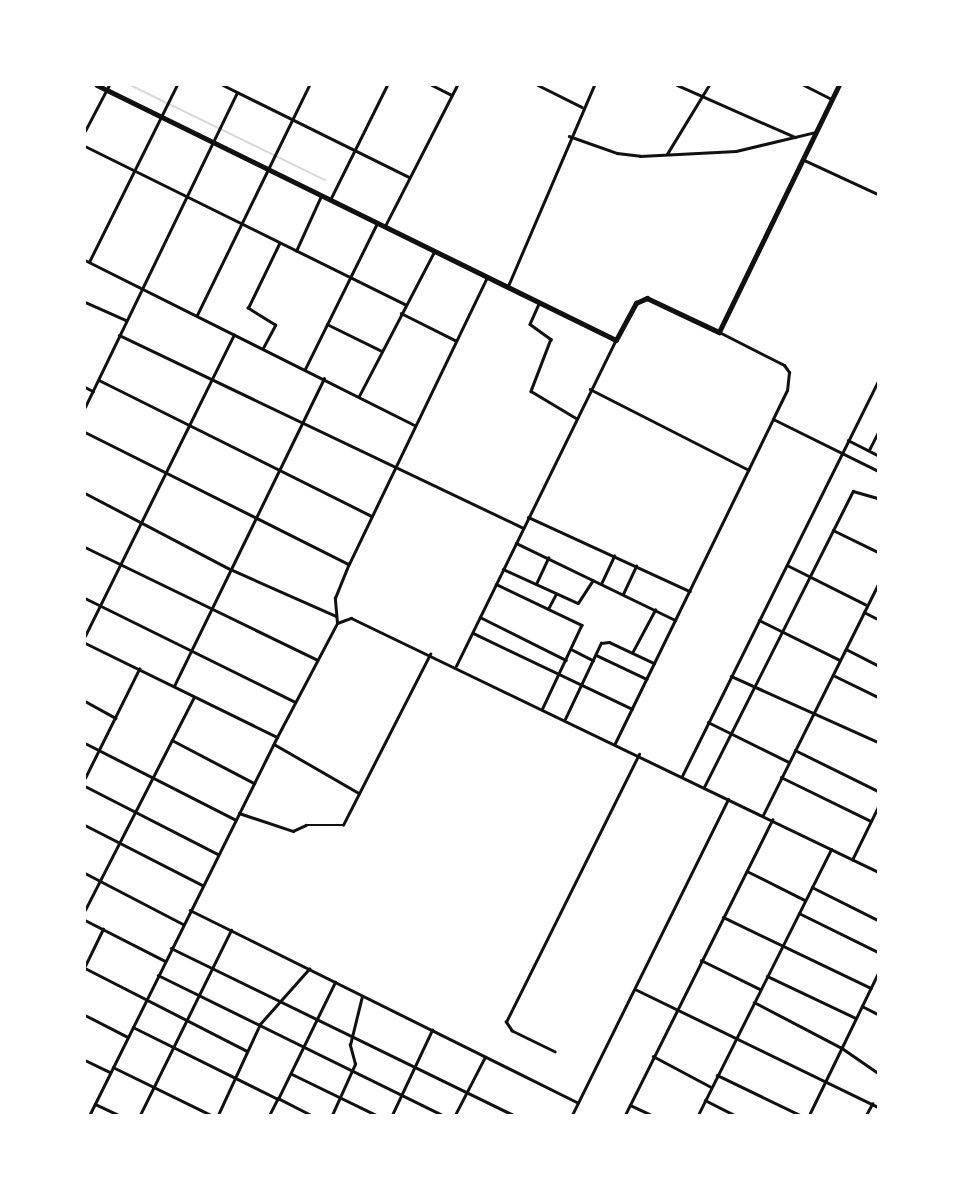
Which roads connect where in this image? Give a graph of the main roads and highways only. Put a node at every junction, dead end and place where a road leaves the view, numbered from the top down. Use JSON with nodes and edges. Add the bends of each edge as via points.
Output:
{"nodes":[{"id":1,"x":97,"y":85,"type":"edge"},
{"id":2,"x":839,"y":85,"type":"edge"},
{"id":3,"x":108,"y":87,"type":"edge"}],
"edges":[{"from":1,"to":3,"type":"highway"},
{"from":2,"to":3,"type":"highway","via":[[719,332],[647,298],[636,303],[616,340],[162,117]]}]}
